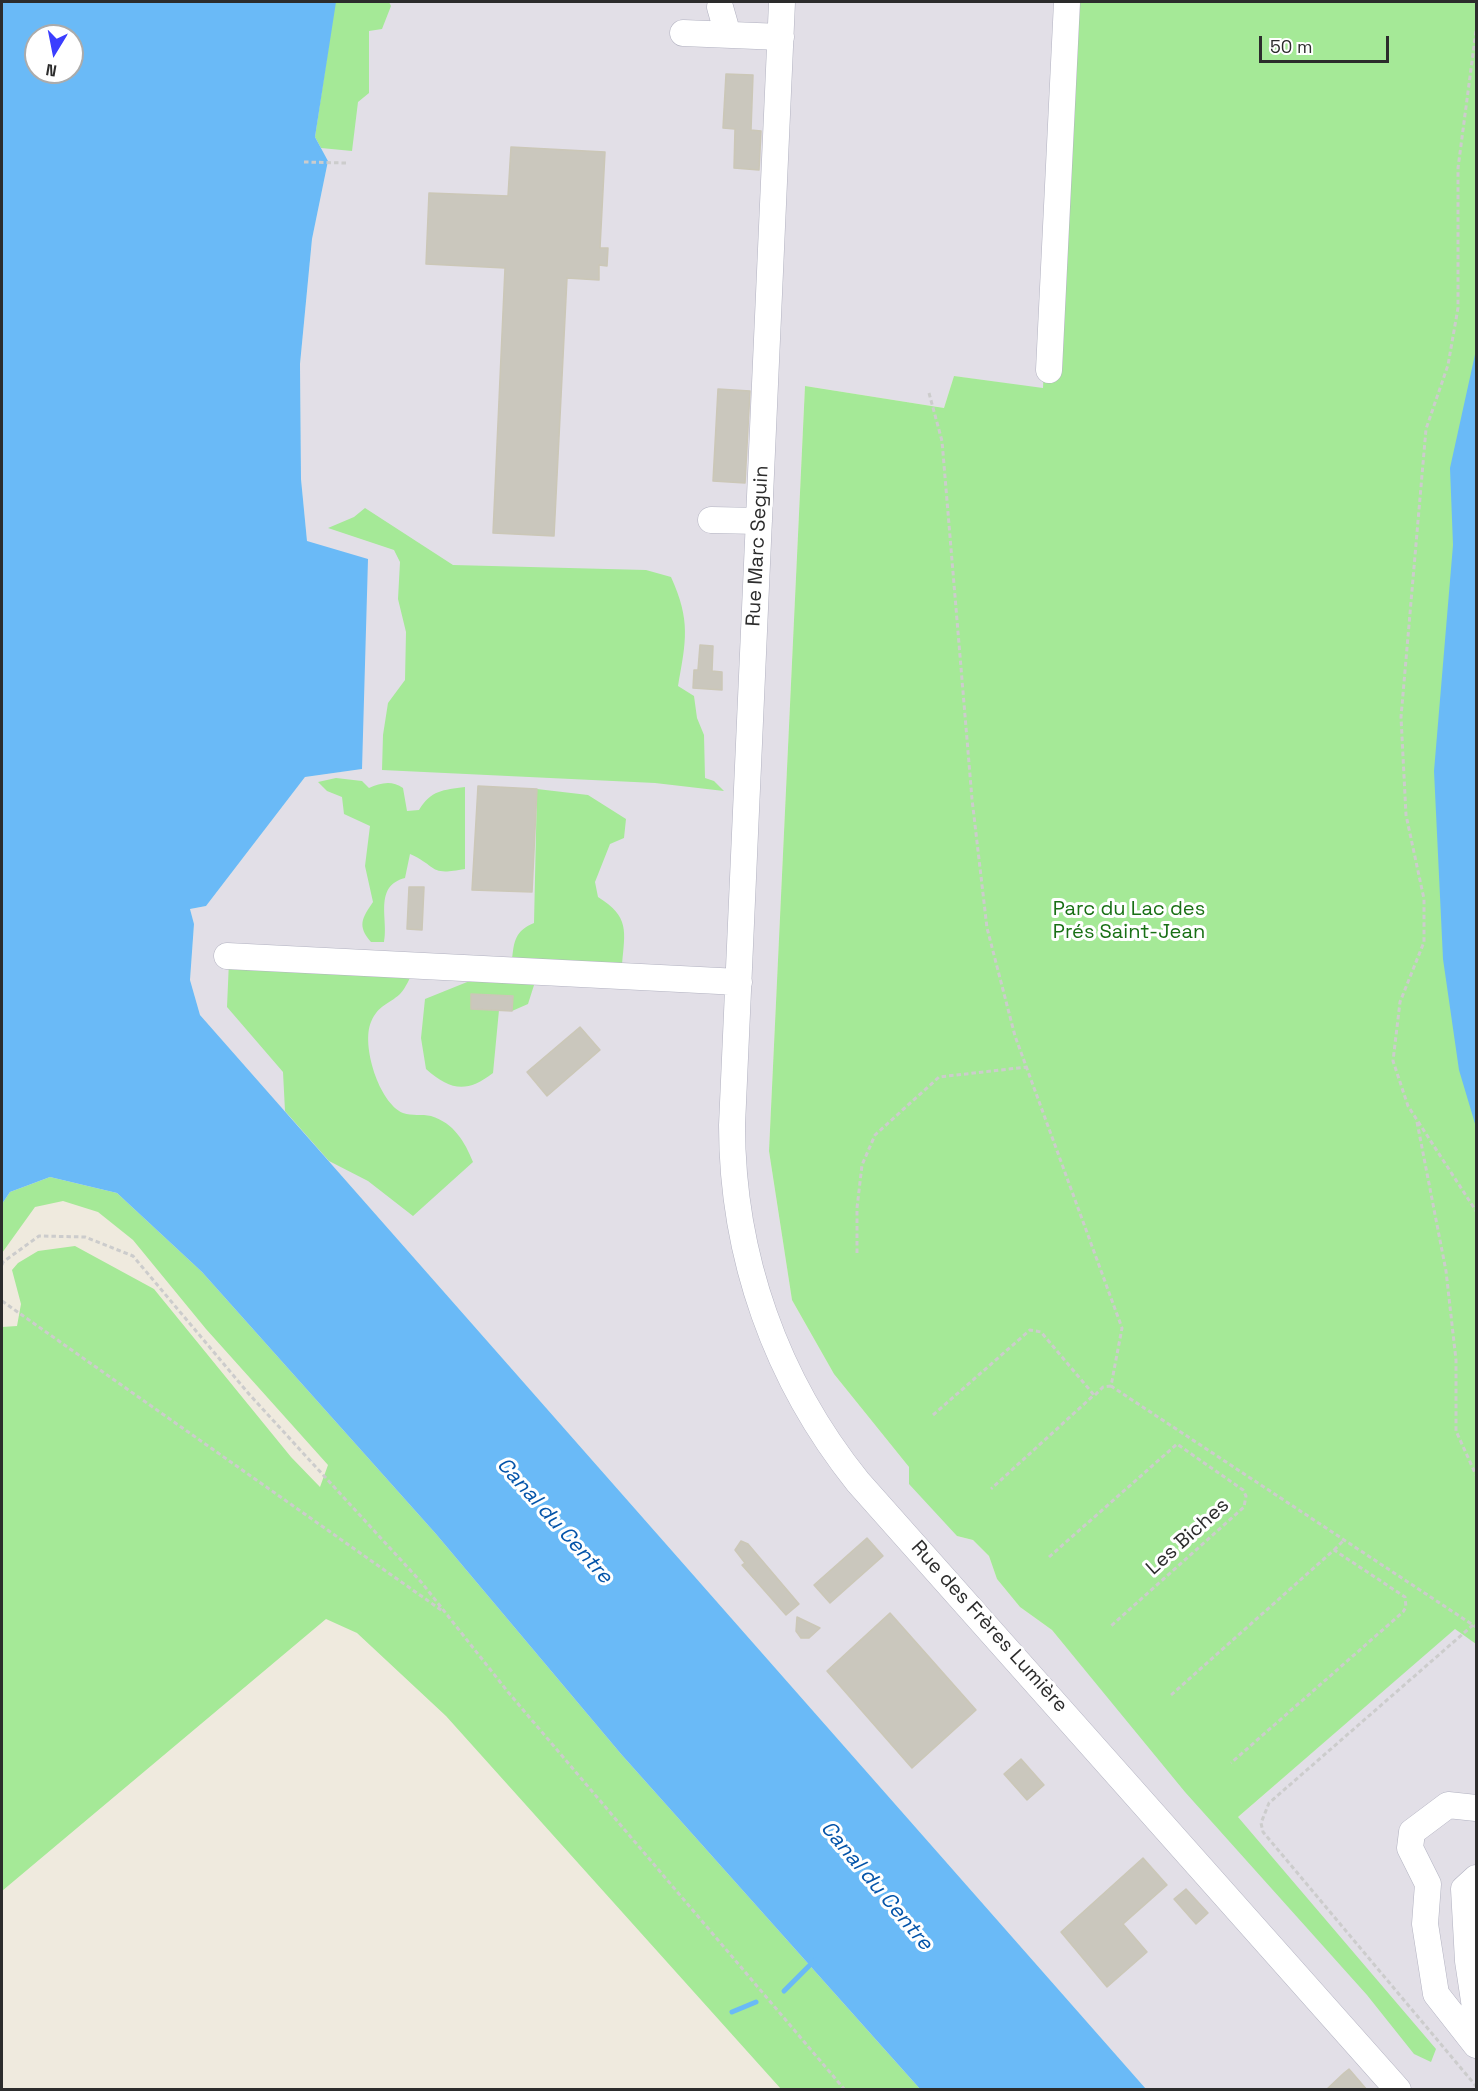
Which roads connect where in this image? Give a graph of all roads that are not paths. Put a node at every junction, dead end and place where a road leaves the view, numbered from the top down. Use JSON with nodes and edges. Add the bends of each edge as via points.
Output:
{"nodes":[{"id":1,"x":782,"y":2,"type":"edge"},
{"id":2,"x":1067,"y":2,"type":"edge"},
{"id":3,"x":720,"y":7,"type":"dead end"},
{"id":4,"x":683,"y":33,"type":"dead end"},
{"id":5,"x":728,"y":35,"type":"junction"},
{"id":6,"x":781,"y":37,"type":"junction"},
{"id":7,"x":1049,"y":370,"type":"dead end"},
{"id":8,"x":711,"y":520,"type":"dead end"},
{"id":9,"x":759,"y":521,"type":"junction"},
{"id":10,"x":227,"y":956,"type":"dead end"},
{"id":11,"x":738,"y":982,"type":"junction"},
{"id":12,"x":733,"y":1091,"type":"joint"},
{"id":13,"x":1476,"y":1808,"type":"edge"},
{"id":14,"x":1476,"y":1878,"type":"edge"},
{"id":15,"x":1472,"y":1932,"type":"edge"},
{"id":16,"x":1476,"y":2014,"type":"edge"},
{"id":17,"x":1476,"y":2045,"type":"edge"},
{"id":18,"x":1398,"y":2090,"type":"edge"}],
"edges":[{"from":1,"to":6,"type":"street","name":"Rue Marc Seguin"},
{"from":2,"to":7,"type":"street"},
{"from":3,"to":5,"type":"street"},
{"from":4,"to":5,"type":"street"},
{"from":5,"to":6,"type":"street"},
{"from":6,"to":9,"type":"street","name":"Rue Marc Seguin"},
{"from":8,"to":9,"type":"street"},
{"from":9,"to":11,"type":"street","name":"Rue Marc Seguin"},
{"from":10,"to":11,"type":"street"},
{"from":11,"to":12,"type":"street","name":"Rue Marc Seguin"},
{"from":12,"to":18,"type":"street","name":"Rue des Frères Lumière","via":[[733,1178],[749,1265],[775,1345],[820,1430],[858,1482]]},
{"from":13,"to":17,"type":"street","via":[[1448,1805],[1412,1832],[1410,1840],[1413,1856],[1428,1884],[1425,1924],[1436,1994]]},
{"from":14,"to":15,"type":"street","via":[[1464,1890]]},
{"from":15,"to":16,"type":"street"}]}
